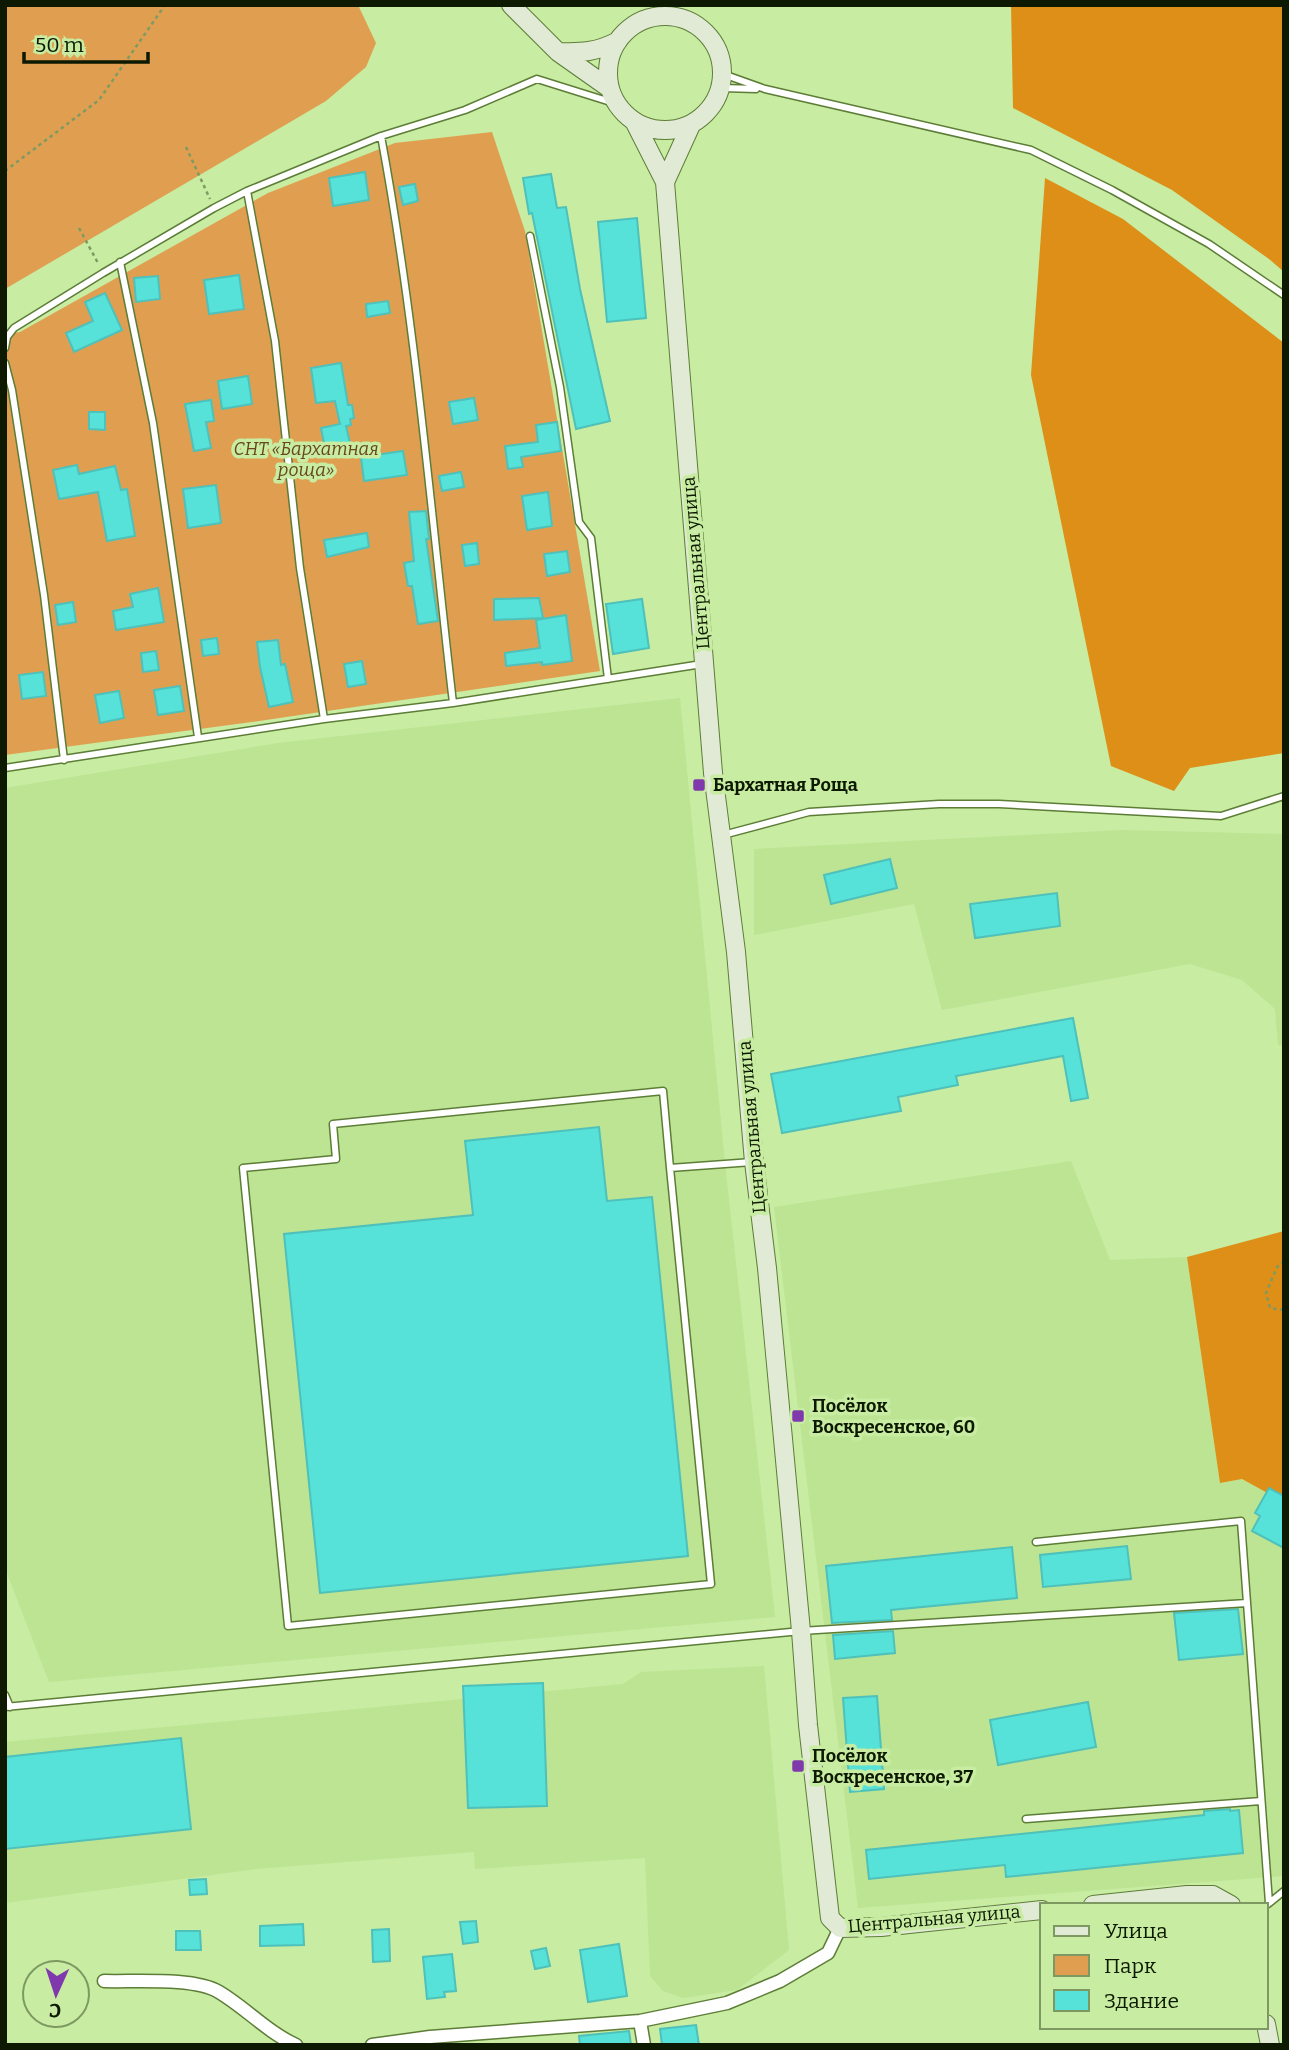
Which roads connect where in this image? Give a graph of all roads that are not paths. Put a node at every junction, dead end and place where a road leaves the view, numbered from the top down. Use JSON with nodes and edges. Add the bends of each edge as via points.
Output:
{"nodes":[{"id":1,"x":511,"y":5,"type":"edge"},
{"id":2,"x":668,"y":11,"type":"edge"},
{"id":3,"x":644,"y":13,"type":"edge"},
{"id":4,"x":618,"y":41,"type":"junction"},
{"id":5,"x":558,"y":52,"type":"junction"},
{"id":6,"x":723,"y":81,"type":"junction"},
{"id":7,"x":765,"y":89,"type":"junction"},
{"id":8,"x":613,"y":96,"type":"junction"},
{"id":9,"x":635,"y":122,"type":"junction"},
{"id":10,"x":691,"y":125,"type":"junction"},
{"id":11,"x":381,"y":136,"type":"junction"},
{"id":12,"x":665,"y":182,"type":"junction"},
{"id":13,"x":247,"y":191,"type":"junction"},
{"id":14,"x":530,"y":236,"type":"dead end"},
{"id":15,"x":120,"y":262,"type":"junction"},
{"id":16,"x":1284,"y":295,"type":"edge"},
{"id":17,"x":5,"y":348,"type":"edge"},
{"id":18,"x":5,"y":363,"type":"edge"},
{"id":19,"x":704,"y":663,"type":"junction"},
{"id":20,"x":608,"y":679,"type":"junction"},
{"id":21,"x":453,"y":703,"type":"junction"},
{"id":22,"x":324,"y":719,"type":"junction"},
{"id":23,"x":198,"y":737,"type":"junction"},
{"id":24,"x":64,"y":760,"type":"junction"},
{"id":25,"x":5,"y":768,"type":"edge"},
{"id":26,"x":1284,"y":796,"type":"edge"},
{"id":27,"x":721,"y":835,"type":"junction"},
{"id":28,"x":754,"y":1161,"type":"junction"},
{"id":29,"x":670,"y":1168,"type":"junction"},
{"id":30,"x":1037,"y":1542,"type":"dead end"},
{"id":31,"x":1247,"y":1603,"type":"junction"},
{"id":32,"x":801,"y":1631,"type":"junction"},
{"id":33,"x":5,"y":1695,"type":"edge"},
{"id":34,"x":8,"y":1707,"type":"edge"},
{"id":35,"x":1261,"y":1801,"type":"junction"},
{"id":36,"x":1026,"y":1819,"type":"dead end"},
{"id":37,"x":1284,"y":1891,"type":"edge"},
{"id":38,"x":1112,"y":1903,"type":"edge"},
{"id":39,"x":1227,"y":1903,"type":"edge"},
{"id":40,"x":1267,"y":1903,"type":"edge"},
{"id":41,"x":1268,"y":1903,"type":"edge"},
{"id":42,"x":1040,"y":1910,"type":"edge"},
{"id":43,"x":840,"y":1928,"type":"junction"},
{"id":44,"x":104,"y":1981,"type":"dead end"},
{"id":45,"x":640,"y":2021,"type":"junction"},
{"id":46,"x":296,"y":2045,"type":"edge"},
{"id":47,"x":372,"y":2045,"type":"edge"},
{"id":48,"x":644,"y":2045,"type":"edge"}],
"edges":[{"from":1,"to":5,"type":"main road"},
{"from":2,"to":3,"type":"main road","via":[[654,17]]},
{"from":2,"to":6,"type":"main road","via":[[713,41]]},
{"from":3,"to":4,"type":"main road"},
{"from":4,"to":5,"type":"main road","via":[[585,54]]},
{"from":4,"to":8,"type":"main road","via":[[608,69]]},
{"from":5,"to":8,"type":"main road"},
{"from":6,"to":7,"type":"lane"},
{"from":6,"to":7,"type":"lane"},
{"from":6,"to":10,"type":"main road","via":[[714,104]]},
{"from":7,"to":16,"type":"lane","via":[[1031,150],[1209,244]]},
{"from":8,"to":9,"type":"main road"},
{"from":8,"to":11,"type":"lane","via":[[537,79],[465,110]]},
{"from":9,"to":10,"type":"main road","via":[[653,130]]},
{"from":9,"to":12,"type":"main road"},
{"from":10,"to":12,"type":"main road","name":"Центральная улица"},
{"from":11,"to":13,"type":"lane"},
{"from":11,"to":21,"type":"lane","via":[[413,336]]},
{"from":12,"to":19,"type":"main road","name":"Центральная улица"},
{"from":13,"to":15,"type":"lane"},
{"from":13,"to":22,"type":"lane","via":[[275,341],[300,568]]},
{"from":14,"to":20,"type":"lane","via":[[560,387],[579,522],[591,538]]},
{"from":15,"to":17,"type":"lane","via":[[14,328]]},
{"from":15,"to":23,"type":"lane","via":[[153,423]]},
{"from":18,"to":24,"type":"lane","via":[[42,582]]},
{"from":19,"to":20,"type":"lane"},
{"from":19,"to":27,"type":"main road","name":"Центральная улица"},
{"from":20,"to":21,"type":"lane"},
{"from":21,"to":22,"type":"lane"},
{"from":22,"to":23,"type":"lane"},
{"from":23,"to":24,"type":"lane"},
{"from":24,"to":25,"type":"lane"},
{"from":26,"to":27,"type":"lane","via":[[1221,816],[963,804],[809,812]]},
{"from":27,"to":28,"type":"main road","name":"Центральная улица"},
{"from":28,"to":29,"type":"lane"},
{"from":28,"to":32,"type":"main road","name":"Центральная улица"},
{"from":29,"to":29,"type":"lane","via":[[711,1584],[288,1626],[243,1168],[336,1159],[333,1124],[663,1091]]},
{"from":30,"to":31,"type":"lane","via":[[1241,1521]]},
{"from":31,"to":32,"type":"lane"},
{"from":31,"to":35,"type":"lane"},
{"from":32,"to":34,"type":"lane"},
{"from":32,"to":43,"type":"main road","name":"Центральная улица","via":[[825,1890],[830,1918]]},
{"from":33,"to":34,"type":"lane"},
{"from":35,"to":36,"type":"lane"},
{"from":35,"to":40,"type":"lane"},
{"from":37,"to":41,"type":"lane"},
{"from":38,"to":39,"type":"main road","via":[[1213,1895]]},
{"from":42,"to":43,"type":"main road","name":"Центральная улица"},
{"from":43,"to":45,"type":"street","via":[[828,1953],[780,1980],[727,2003]]},
{"from":44,"to":46,"type":"street","via":[[202,1985]]},
{"from":45,"to":47,"type":"street"},
{"from":45,"to":48,"type":"street"}]}
